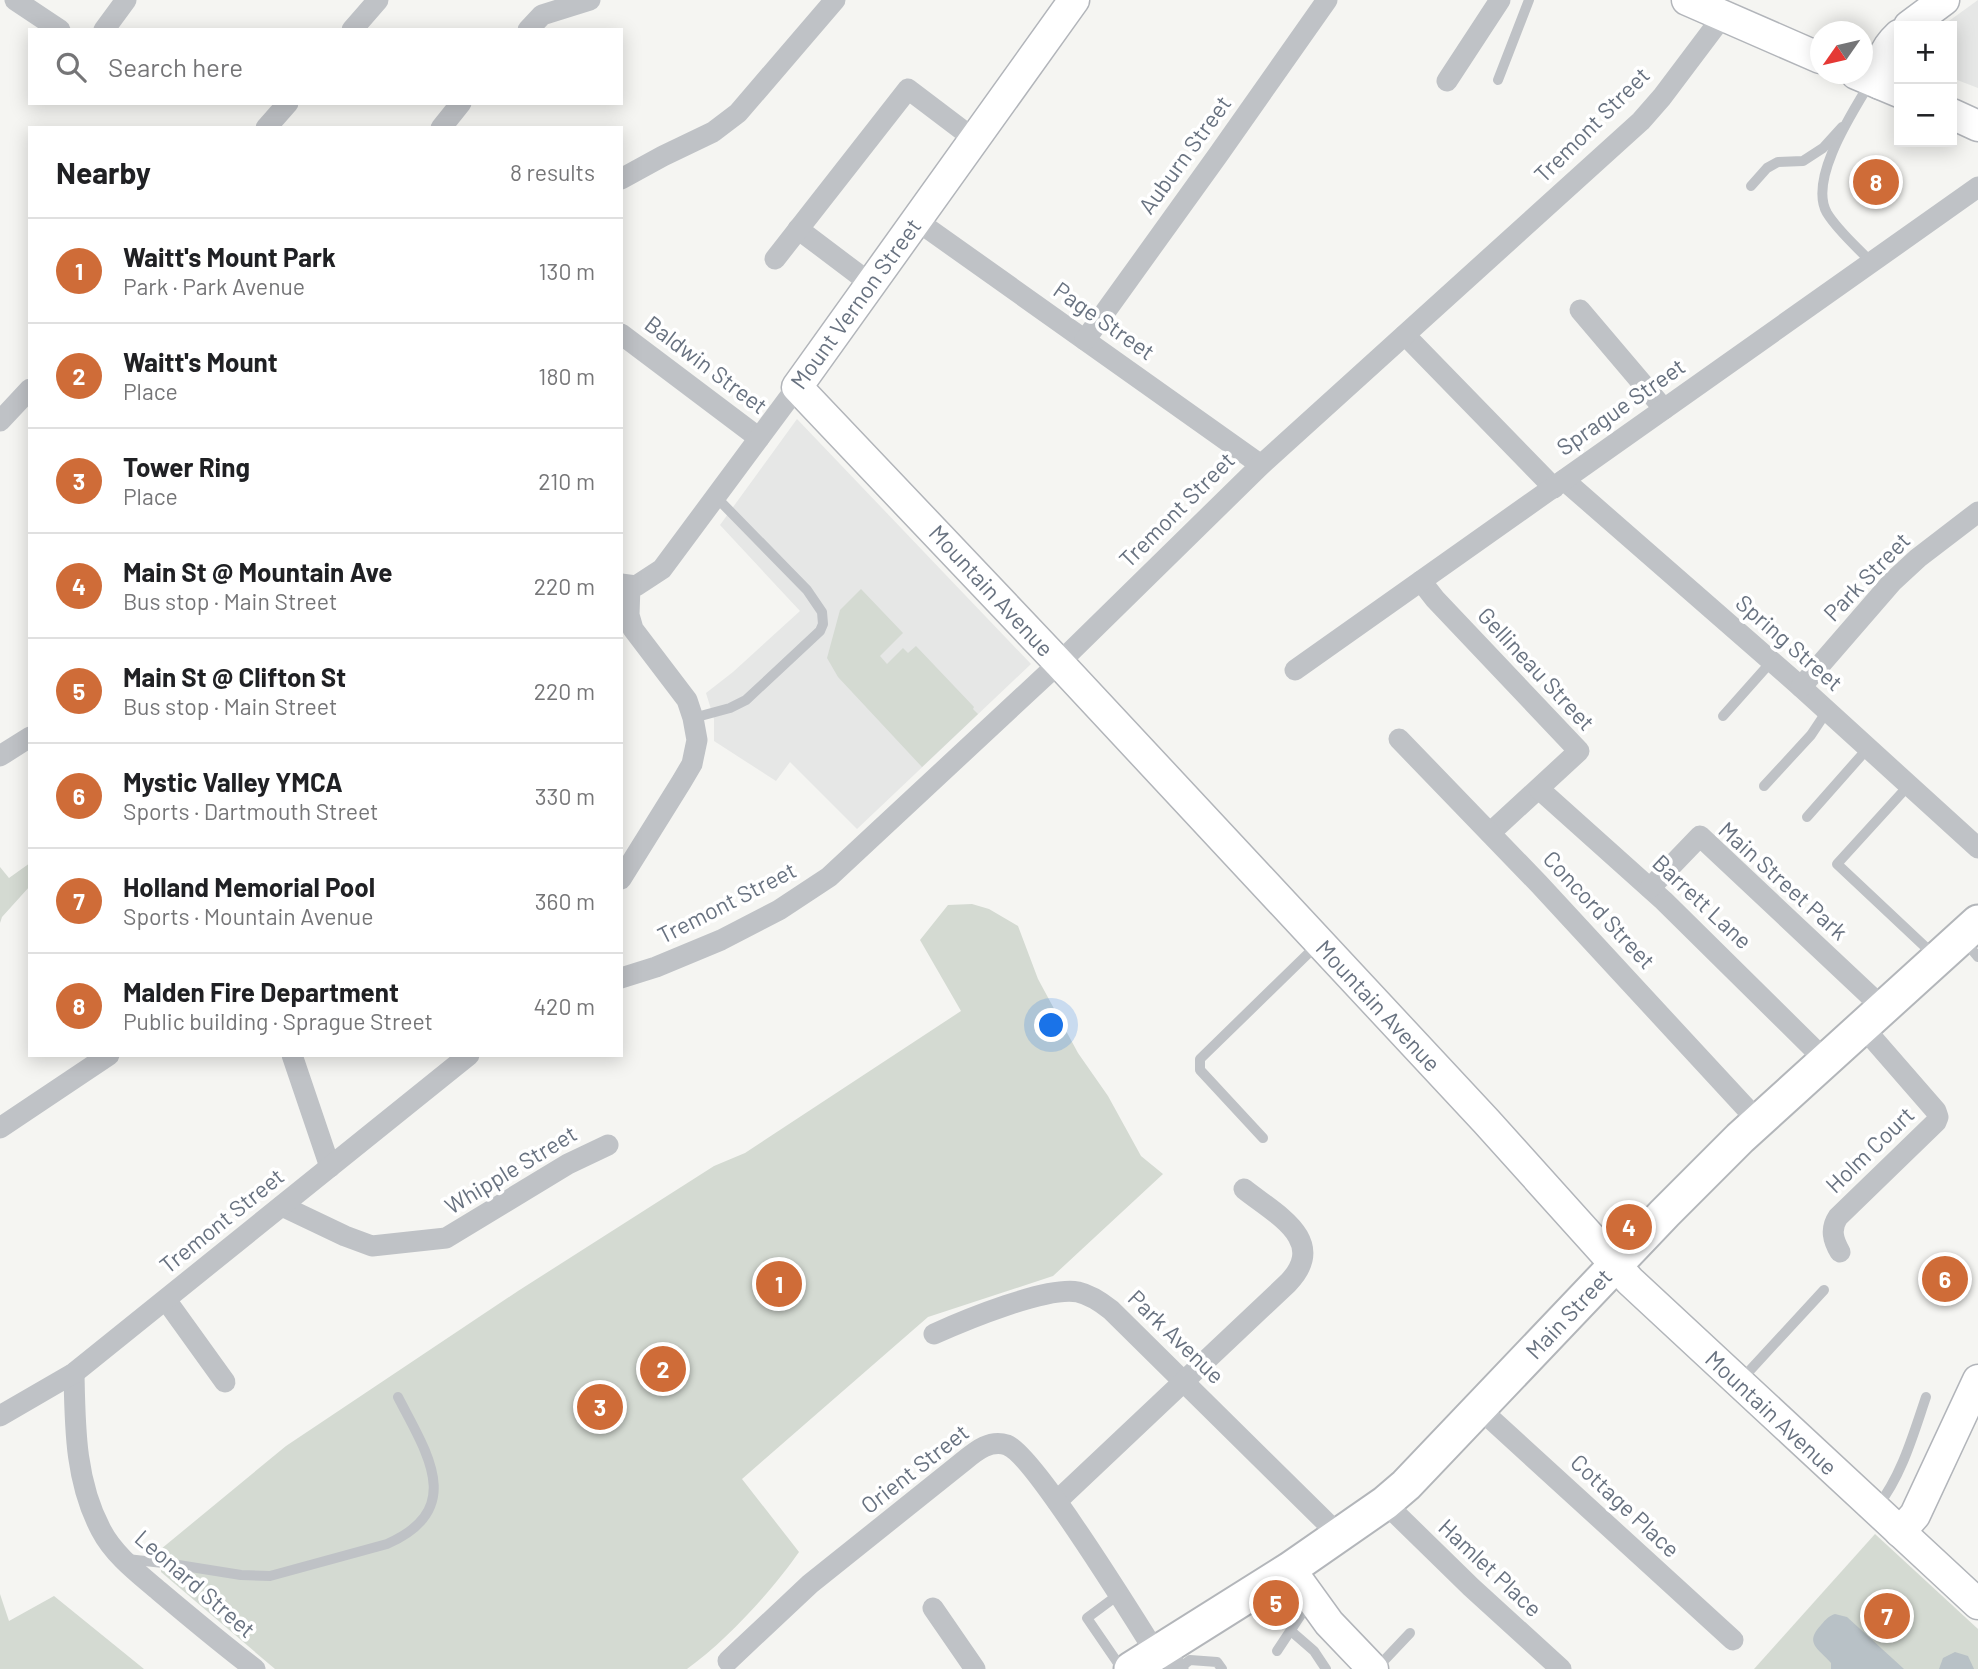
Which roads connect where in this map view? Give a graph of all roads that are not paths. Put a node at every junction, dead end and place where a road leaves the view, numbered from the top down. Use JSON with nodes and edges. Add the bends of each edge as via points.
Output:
{"nodes":[{"id":1,"x":15,"y":0,"type":"edge"},
{"id":2,"x":126,"y":0,"type":"edge"},
{"id":3,"x":378,"y":0,"type":"edge"},
{"id":4,"x":590,"y":0,"type":"edge"},
{"id":5,"x":835,"y":0,"type":"edge"},
{"id":6,"x":1074,"y":0,"type":"edge"},
{"id":7,"x":1327,"y":0,"type":"edge"},
{"id":8,"x":1500,"y":0,"type":"edge"},
{"id":9,"x":1530,"y":0,"type":"edge"},
{"id":10,"x":1687,"y":0,"type":"edge"},
{"id":11,"x":1944,"y":0,"type":"edge"},
{"id":12,"x":1723,"y":16,"type":"junction"},
{"id":13,"x":1916,"y":21,"type":"edge"},
{"id":14,"x":57,"y":28,"type":"edge"},
{"id":15,"x":105,"y":28,"type":"edge"},
{"id":16,"x":354,"y":28,"type":"edge"},
{"id":17,"x":530,"y":28,"type":"edge"},
{"id":18,"x":1894,"y":40,"type":"edge"},
{"id":19,"x":1810,"y":53,"type":"edge"},
{"id":20,"x":1498,"y":80,"type":"dead end"},
{"id":21,"x":1447,"y":81,"type":"dead end"},
{"id":22,"x":1877,"y":83,"type":"edge"},
{"id":23,"x":286,"y":105,"type":"edge"},
{"id":24,"x":459,"y":105,"type":"edge"},
{"id":25,"x":1957,"y":116,"type":"edge"},
{"id":26,"x":1846,"y":123,"type":"junction"},
{"id":27,"x":268,"y":126,"type":"edge"},
{"id":28,"x":442,"y":126,"type":"edge"},
{"id":29,"x":1978,"y":126,"type":"edge"},
{"id":30,"x":974,"y":139,"type":"junction"},
{"id":31,"x":623,"y":178,"type":"edge"},
{"id":32,"x":1751,"y":186,"type":"dead end"},
{"id":33,"x":1978,"y":187,"type":"edge"},
{"id":34,"x":916,"y":220,"type":"junction"},
{"id":35,"x":799,"y":229,"type":"junction"},
{"id":36,"x":775,"y":259,"type":"dead end"},
{"id":37,"x":1871,"y":262,"type":"junction"},
{"id":38,"x":871,"y":284,"type":"junction"},
{"id":39,"x":1580,"y":310,"type":"dead end"},
{"id":40,"x":1405,"y":335,"type":"junction"},
{"id":41,"x":623,"y":336,"type":"edge"},
{"id":42,"x":1085,"y":340,"type":"junction"},
{"id":43,"x":797,"y":387,"type":"junction"},
{"id":44,"x":28,"y":391,"type":"edge"},
{"id":45,"x":1664,"y":408,"type":"junction"},
{"id":46,"x":0,"y":421,"type":"edge"},
{"id":47,"x":759,"y":438,"type":"junction"},
{"id":48,"x":1261,"y":464,"type":"junction"},
{"id":49,"x":1559,"y":484,"type":"junction"},
{"id":50,"x":716,"y":497,"type":"junction"},
{"id":51,"x":1978,"y":512,"type":"edge"},
{"id":52,"x":1421,"y":581,"type":"junction"},
{"id":53,"x":625,"y":585,"type":"edge"},
{"id":54,"x":1771,"y":662,"type":"junction"},
{"id":55,"x":1059,"y":663,"type":"junction"},
{"id":56,"x":1295,"y":670,"type":"dead end"},
{"id":57,"x":1801,"y":687,"type":"junction"},
{"id":58,"x":1827,"y":711,"type":"junction"},
{"id":59,"x":1723,"y":716,"type":"dead end"},
{"id":60,"x":694,"y":718,"type":"junction"},
{"id":61,"x":28,"y":738,"type":"edge"},
{"id":62,"x":1399,"y":739,"type":"dead end"},
{"id":63,"x":1868,"y":748,"type":"junction"},
{"id":64,"x":0,"y":756,"type":"edge"},
{"id":65,"x":1909,"y":785,"type":"junction"},
{"id":66,"x":1763,"y":786,"type":"dead end"},
{"id":67,"x":1539,"y":789,"type":"junction"},
{"id":68,"x":1807,"y":817,"type":"dead end"},
{"id":69,"x":1490,"y":833,"type":"junction"},
{"id":70,"x":1978,"y":848,"type":"edge"},
{"id":71,"x":623,"y":876,"type":"edge"},
{"id":72,"x":1650,"y":888,"type":"junction"},
{"id":73,"x":1319,"y":943,"type":"junction"},
{"id":74,"x":1964,"y":944,"type":"edge"},
{"id":75,"x":623,"y":977,"type":"edge"},
{"id":76,"x":1872,"y":1017,"type":"junction"},
{"id":77,"x":106,"y":1057,"type":"edge"},
{"id":78,"x":293,"y":1057,"type":"edge"},
{"id":79,"x":467,"y":1057,"type":"edge"},
{"id":80,"x":1824,"y":1059,"type":"junction"},
{"id":81,"x":1758,"y":1121,"type":"junction"},
{"id":82,"x":0,"y":1128,"type":"edge"},
{"id":83,"x":1263,"y":1138,"type":"dead end"},
{"id":84,"x":608,"y":1145,"type":"dead end"},
{"id":85,"x":330,"y":1167,"type":"junction"},
{"id":86,"x":1244,"y":1189,"type":"dead end"},
{"id":87,"x":282,"y":1206,"type":"junction"},
{"id":88,"x":1840,"y":1252,"type":"dead end"},
{"id":89,"x":1616,"y":1265,"type":"junction"},
{"id":90,"x":1824,"y":1290,"type":"dead end"},
{"id":91,"x":166,"y":1300,"type":"junction"},
{"id":92,"x":934,"y":1334,"type":"dead end"},
{"id":93,"x":74,"y":1373,"type":"junction"},
{"id":94,"x":1978,"y":1380,"type":"edge"},
{"id":95,"x":1184,"y":1381,"type":"junction"},
{"id":96,"x":225,"y":1382,"type":"dead end"},
{"id":97,"x":1739,"y":1382,"type":"junction"},
{"id":98,"x":398,"y":1397,"type":"dead end"},
{"id":99,"x":1926,"y":1397,"type":"dead end"},
{"id":100,"x":1480,"y":1409,"type":"junction"},
{"id":101,"x":0,"y":1416,"type":"edge"},
{"id":102,"x":1057,"y":1502,"type":"junction"},
{"id":103,"x":1385,"y":1503,"type":"junction"},
{"id":104,"x":1875,"y":1509,"type":"junction"},
{"id":105,"x":1900,"y":1532,"type":"junction"},
{"id":106,"x":1339,"y":1535,"type":"junction"},
{"id":107,"x":123,"y":1559,"type":"junction"},
{"id":108,"x":1290,"y":1569,"type":"junction"},
{"id":109,"x":1118,"y":1595,"type":"junction"},
{"id":110,"x":1312,"y":1600,"type":"junction"},
{"id":111,"x":1978,"y":1604,"type":"edge"},
{"id":112,"x":933,"y":1608,"type":"dead end"},
{"id":113,"x":1291,"y":1630,"type":"junction"},
{"id":114,"x":1410,"y":1633,"type":"dead end"},
{"id":115,"x":1733,"y":1640,"type":"dead end"},
{"id":116,"x":1277,"y":1651,"type":"dead end"},
{"id":117,"x":728,"y":1661,"type":"dead end"},
{"id":118,"x":1161,"y":1662,"type":"edge"},
{"id":119,"x":1366,"y":1667,"type":"edge"},
{"id":120,"x":255,"y":1669,"type":"edge"},
{"id":121,"x":975,"y":1669,"type":"edge"},
{"id":122,"x":1122,"y":1669,"type":"edge"},
{"id":123,"x":1222,"y":1669,"type":"edge"},
{"id":124,"x":1326,"y":1669,"type":"edge"},
{"id":125,"x":1561,"y":1669,"type":"edge"}],
"edges":[{"from":1,"to":14,"type":"street"},
{"from":2,"to":15,"type":"street"},
{"from":3,"to":16,"type":"street"},
{"from":4,"to":17,"type":"street","via":[[541,15]]},
{"from":5,"to":31,"type":"street","via":[[738,113],[713,132]]},
{"from":6,"to":30,"type":"street","name":"Mount Vernon Street"},
{"from":7,"to":42,"type":"street","name":"Auburn Street"},
{"from":8,"to":21,"type":"street"},
{"from":9,"to":20,"type":"lane"},
{"from":10,"to":12,"type":"street"},
{"from":11,"to":13,"type":"street"},
{"from":12,"to":19,"type":"street"},
{"from":12,"to":40,"type":"street","name":"Tremont Street","via":[[1642,121]]},
{"from":18,"to":22,"type":"street","via":[[1884,51]]},
{"from":22,"to":26,"type":"lane"},
{"from":23,"to":27,"type":"street"},
{"from":24,"to":28,"type":"street"},
{"from":25,"to":29,"type":"street"},
{"from":26,"to":32,"type":"lane","via":[[1823,148],[1803,161],[1778,162]]},
{"from":26,"to":37,"type":"lane","via":[[1825,172],[1821,195],[1827,212]]},
{"from":30,"to":34,"type":"street","name":"Mount Vernon Street"},
{"from":30,"to":35,"type":"street","via":[[908,89]]},
{"from":33,"to":37,"type":"street","name":"Sprague Street"},
{"from":34,"to":38,"type":"street","name":"Mount Vernon Street"},
{"from":34,"to":42,"type":"street","name":"Page Street"},
{"from":35,"to":36,"type":"street"},
{"from":35,"to":38,"type":"street"},
{"from":37,"to":45,"type":"street","name":"Sprague Street"},
{"from":38,"to":43,"type":"street","name":"Mount Vernon Street"},
{"from":39,"to":45,"type":"street"},
{"from":40,"to":48,"type":"street","name":"Tremont Street"},
{"from":40,"to":49,"type":"street","name":"Spring Street"},
{"from":41,"to":47,"type":"street","name":"Baldwin Street"},
{"from":42,"to":48,"type":"street","name":"Page Street"},
{"from":43,"to":47,"type":"street","name":"Mount Vernon Street"},
{"from":43,"to":55,"type":"street","name":"Mountain Avenue"},
{"from":44,"to":46,"type":"street"},
{"from":45,"to":49,"type":"street","name":"Sprague Street"},
{"from":47,"to":50,"type":"street","name":"Mount Vernon Street"},
{"from":48,"to":55,"type":"street","name":"Tremont Street"},
{"from":49,"to":52,"type":"street","name":"Sprague Street"},
{"from":49,"to":54,"type":"street","name":"Spring Street"},
{"from":50,"to":53,"type":"street","name":"Mount Vernon Street","via":[[662,569],[642,584]]},
{"from":50,"to":60,"type":"lane","via":[[807,590],[819,606],[823,624],[756,693],[730,708]]},
{"from":51,"to":57,"type":"street","name":"Park Street","via":[[1892,582]]},
{"from":52,"to":56,"type":"street","name":"Sprague Street"},
{"from":52,"to":67,"type":"street","name":"Gellineau Street","via":[[1580,751]]},
{"from":53,"to":60,"type":"street","via":[[635,633],[680,689]]},
{"from":54,"to":57,"type":"street","name":"Spring Street"},
{"from":54,"to":59,"type":"lane"},
{"from":55,"to":73,"type":"street","name":"Mountain Avenue"},
{"from":55,"to":75,"type":"street","name":"Tremont Street","via":[[819,886],[721,940]]},
{"from":57,"to":58,"type":"street","name":"Spring Street"},
{"from":58,"to":63,"type":"street","name":"Spring Street"},
{"from":58,"to":66,"type":"lane"},
{"from":60,"to":71,"type":"street","via":[[697,740],[692,764]]},
{"from":61,"to":64,"type":"street"},
{"from":62,"to":69,"type":"street","name":"Concord Street"},
{"from":63,"to":65,"type":"street","name":"Spring Street"},
{"from":63,"to":68,"type":"lane"},
{"from":65,"to":70,"type":"street","name":"Spring Street"},
{"from":65,"to":74,"type":"lane","via":[[1837,864]]},
{"from":67,"to":69,"type":"street"},
{"from":67,"to":72,"type":"street","name":"Barrett Lane"},
{"from":69,"to":81,"type":"street","name":"Concord Street"},
{"from":72,"to":76,"type":"street","name":"Main Street Park","via":[[1700,836]]},
{"from":72,"to":80,"type":"street","name":"Barrett Lane"},
{"from":73,"to":83,"type":"lane","via":[[1200,1059],[1200,1070]]},
{"from":73,"to":89,"type":"street","name":"Mountain Avenue"},
{"from":74,"to":76,"type":"main road","name":"Main Street"},
{"from":76,"to":80,"type":"main road","name":"Main Street"},
{"from":76,"to":88,"type":"street","name":"Holm Court","via":[[1938,1117],[1838,1217],[1833,1232]]},
{"from":77,"to":82,"type":"street"},
{"from":78,"to":85,"type":"street"},
{"from":79,"to":85,"type":"street","name":"Tremont Street"},
{"from":80,"to":81,"type":"main road","name":"Main Street"},
{"from":81,"to":89,"type":"main road","name":"Main Street"},
{"from":84,"to":87,"type":"street","name":"Whipple Street","via":[[446,1238],[372,1247]]},
{"from":85,"to":87,"type":"street","name":"Tremont Street"},
{"from":86,"to":95,"type":"street","via":[[1298,1234],[1303,1245],[1302,1265]]},
{"from":87,"to":91,"type":"street","name":"Tremont Street"},
{"from":89,"to":97,"type":"street","name":"Mountain Avenue"},
{"from":89,"to":100,"type":"main road","name":"Main Street"},
{"from":90,"to":97,"type":"lane"},
{"from":91,"to":93,"type":"street","name":"Tremont Street"},
{"from":91,"to":96,"type":"street"},
{"from":92,"to":95,"type":"street","name":"Park Avenue","via":[[1044,1294],[1077,1292],[1111,1310]]},
{"from":93,"to":101,"type":"street","name":"Tremont Street"},
{"from":93,"to":107,"type":"street","name":"Leonard Street","via":[[76,1441],[84,1487],[100,1529]]},
{"from":94,"to":105,"type":"street","via":[[1915,1515]]},
{"from":95,"to":102,"type":"street"},
{"from":95,"to":106,"type":"street","name":"Park Avenue"},
{"from":97,"to":104,"type":"street","name":"Mountain Avenue"},
{"from":98,"to":107,"type":"lane","via":[[434,1478],[426,1513],[400,1538],[270,1576]]},
{"from":99,"to":104,"type":"lane","via":[[1896,1478]]},
{"from":100,"to":103,"type":"main road","name":"Main Street"},
{"from":100,"to":115,"type":"street","name":"Cottage Place"},
{"from":102,"to":109,"type":"street","name":"Orient Street"},
{"from":102,"to":117,"type":"street","name":"Orient Street","via":[[1015,1449],[1000,1443],[987,1445],[810,1584]]},
{"from":103,"to":106,"type":"main road","name":"Main Street"},
{"from":103,"to":125,"type":"street","name":"Hamlet Place"},
{"from":104,"to":105,"type":"street","name":"Mountain Avenue"},
{"from":105,"to":111,"type":"street","name":"Mountain Avenue"},
{"from":106,"to":108,"type":"main road","name":"Main Street"},
{"from":107,"to":120,"type":"street","name":"Leonard Street"},
{"from":108,"to":110,"type":"street"},
{"from":108,"to":118,"type":"main road","name":"Main Street"},
{"from":109,"to":118,"type":"street","name":"Orient Street"},
{"from":109,"to":122,"type":"lane","via":[[1087,1618]]},
{"from":110,"to":113,"type":"lane"},
{"from":110,"to":119,"type":"street"},
{"from":112,"to":121,"type":"street"},
{"from":113,"to":116,"type":"lane"},
{"from":113,"to":124,"type":"lane"},
{"from":114,"to":119,"type":"lane"},
{"from":118,"to":123,"type":"lane","via":[[1217,1662]]}]}
